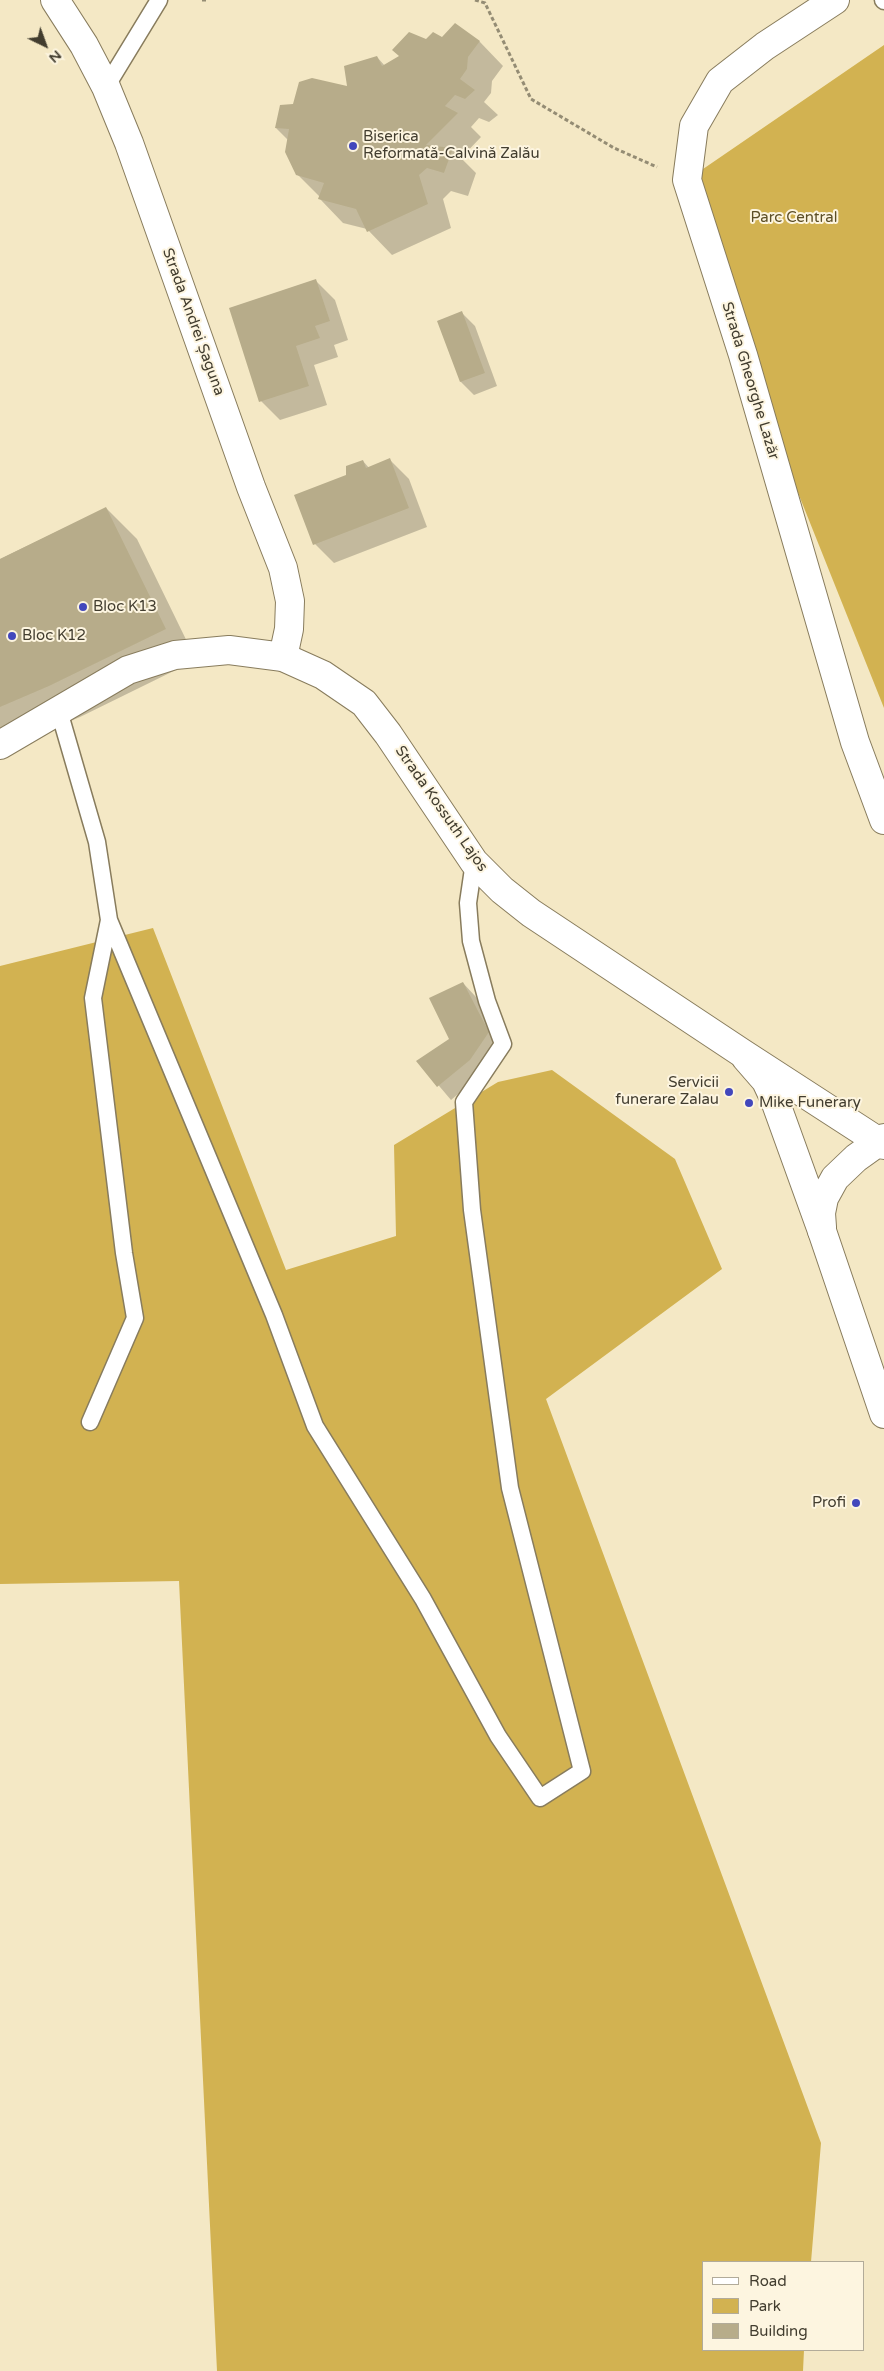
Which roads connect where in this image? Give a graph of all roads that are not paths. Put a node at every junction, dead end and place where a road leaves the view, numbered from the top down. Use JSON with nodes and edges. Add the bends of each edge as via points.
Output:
{"nodes":[{"id":1,"x":55,"y":0,"type":"edge"},
{"id":2,"x":159,"y":0,"type":"edge"},
{"id":3,"x":835,"y":0,"type":"edge"},
{"id":4,"x":106,"y":87,"type":"junction"},
{"id":5,"x":283,"y":657,"type":"junction"},
{"id":6,"x":59,"y":711,"type":"junction"},
{"id":7,"x":0,"y":745,"type":"edge"},
{"id":8,"x":884,"y":820,"type":"edge"},
{"id":9,"x":474,"y":862,"type":"junction"},
{"id":10,"x":109,"y":920,"type":"junction"},
{"id":11,"x":742,"y":1054,"type":"junction"},
{"id":12,"x":882,"y":1142,"type":"edge"},
{"id":13,"x":822,"y":1231,"type":"junction"},
{"id":14,"x":884,"y":1414,"type":"edge"},
{"id":15,"x":90,"y":1422,"type":"dead end"}],
"edges":[{"from":1,"to":4,"type":"street","name":"Strada Andrei Șaguna"},
{"from":2,"to":4,"type":"lane"},
{"from":3,"to":8,"type":"street","name":"Strada Gheorghe Lazăr","via":[[765,46],[720,81],[694,126],[687,180],[743,355],[855,742]]},
{"from":4,"to":5,"type":"street","name":"Strada Andrei Șaguna","via":[[283,568],[290,601]]},
{"from":5,"to":6,"type":"street","name":"Strada Kossuth Lajos","via":[[229,650],[175,655],[128,670]]},
{"from":5,"to":9,"type":"street","name":"Strada Kossuth Lajos","via":[[323,675],[364,703]]},
{"from":6,"to":7,"type":"street","name":"Strada Kossuth Lajos"},
{"from":6,"to":10,"type":"lane","via":[[96,842]]},
{"from":9,"to":10,"type":"lane","via":[[468,903],[471,941],[486,1001],[503,1044],[464,1102],[472,1210],[510,1488],[582,1771],[540,1798],[498,1736],[423,1599],[315,1426],[274,1314]]},
{"from":9,"to":11,"type":"street","name":"Strada Kossuth Lajos","via":[[502,890],[531,912]]},
{"from":10,"to":15,"type":"lane","via":[[92,998],[134,1318]]},
{"from":11,"to":12,"type":"street","name":"Strada Kossuth Lajos"},
{"from":11,"to":13,"type":"street","via":[[762,1075],[774,1098]]},
{"from":12,"to":13,"type":"street","via":[[856,1158],[835,1178],[824,1198]]},
{"from":13,"to":14,"type":"street"}]}
